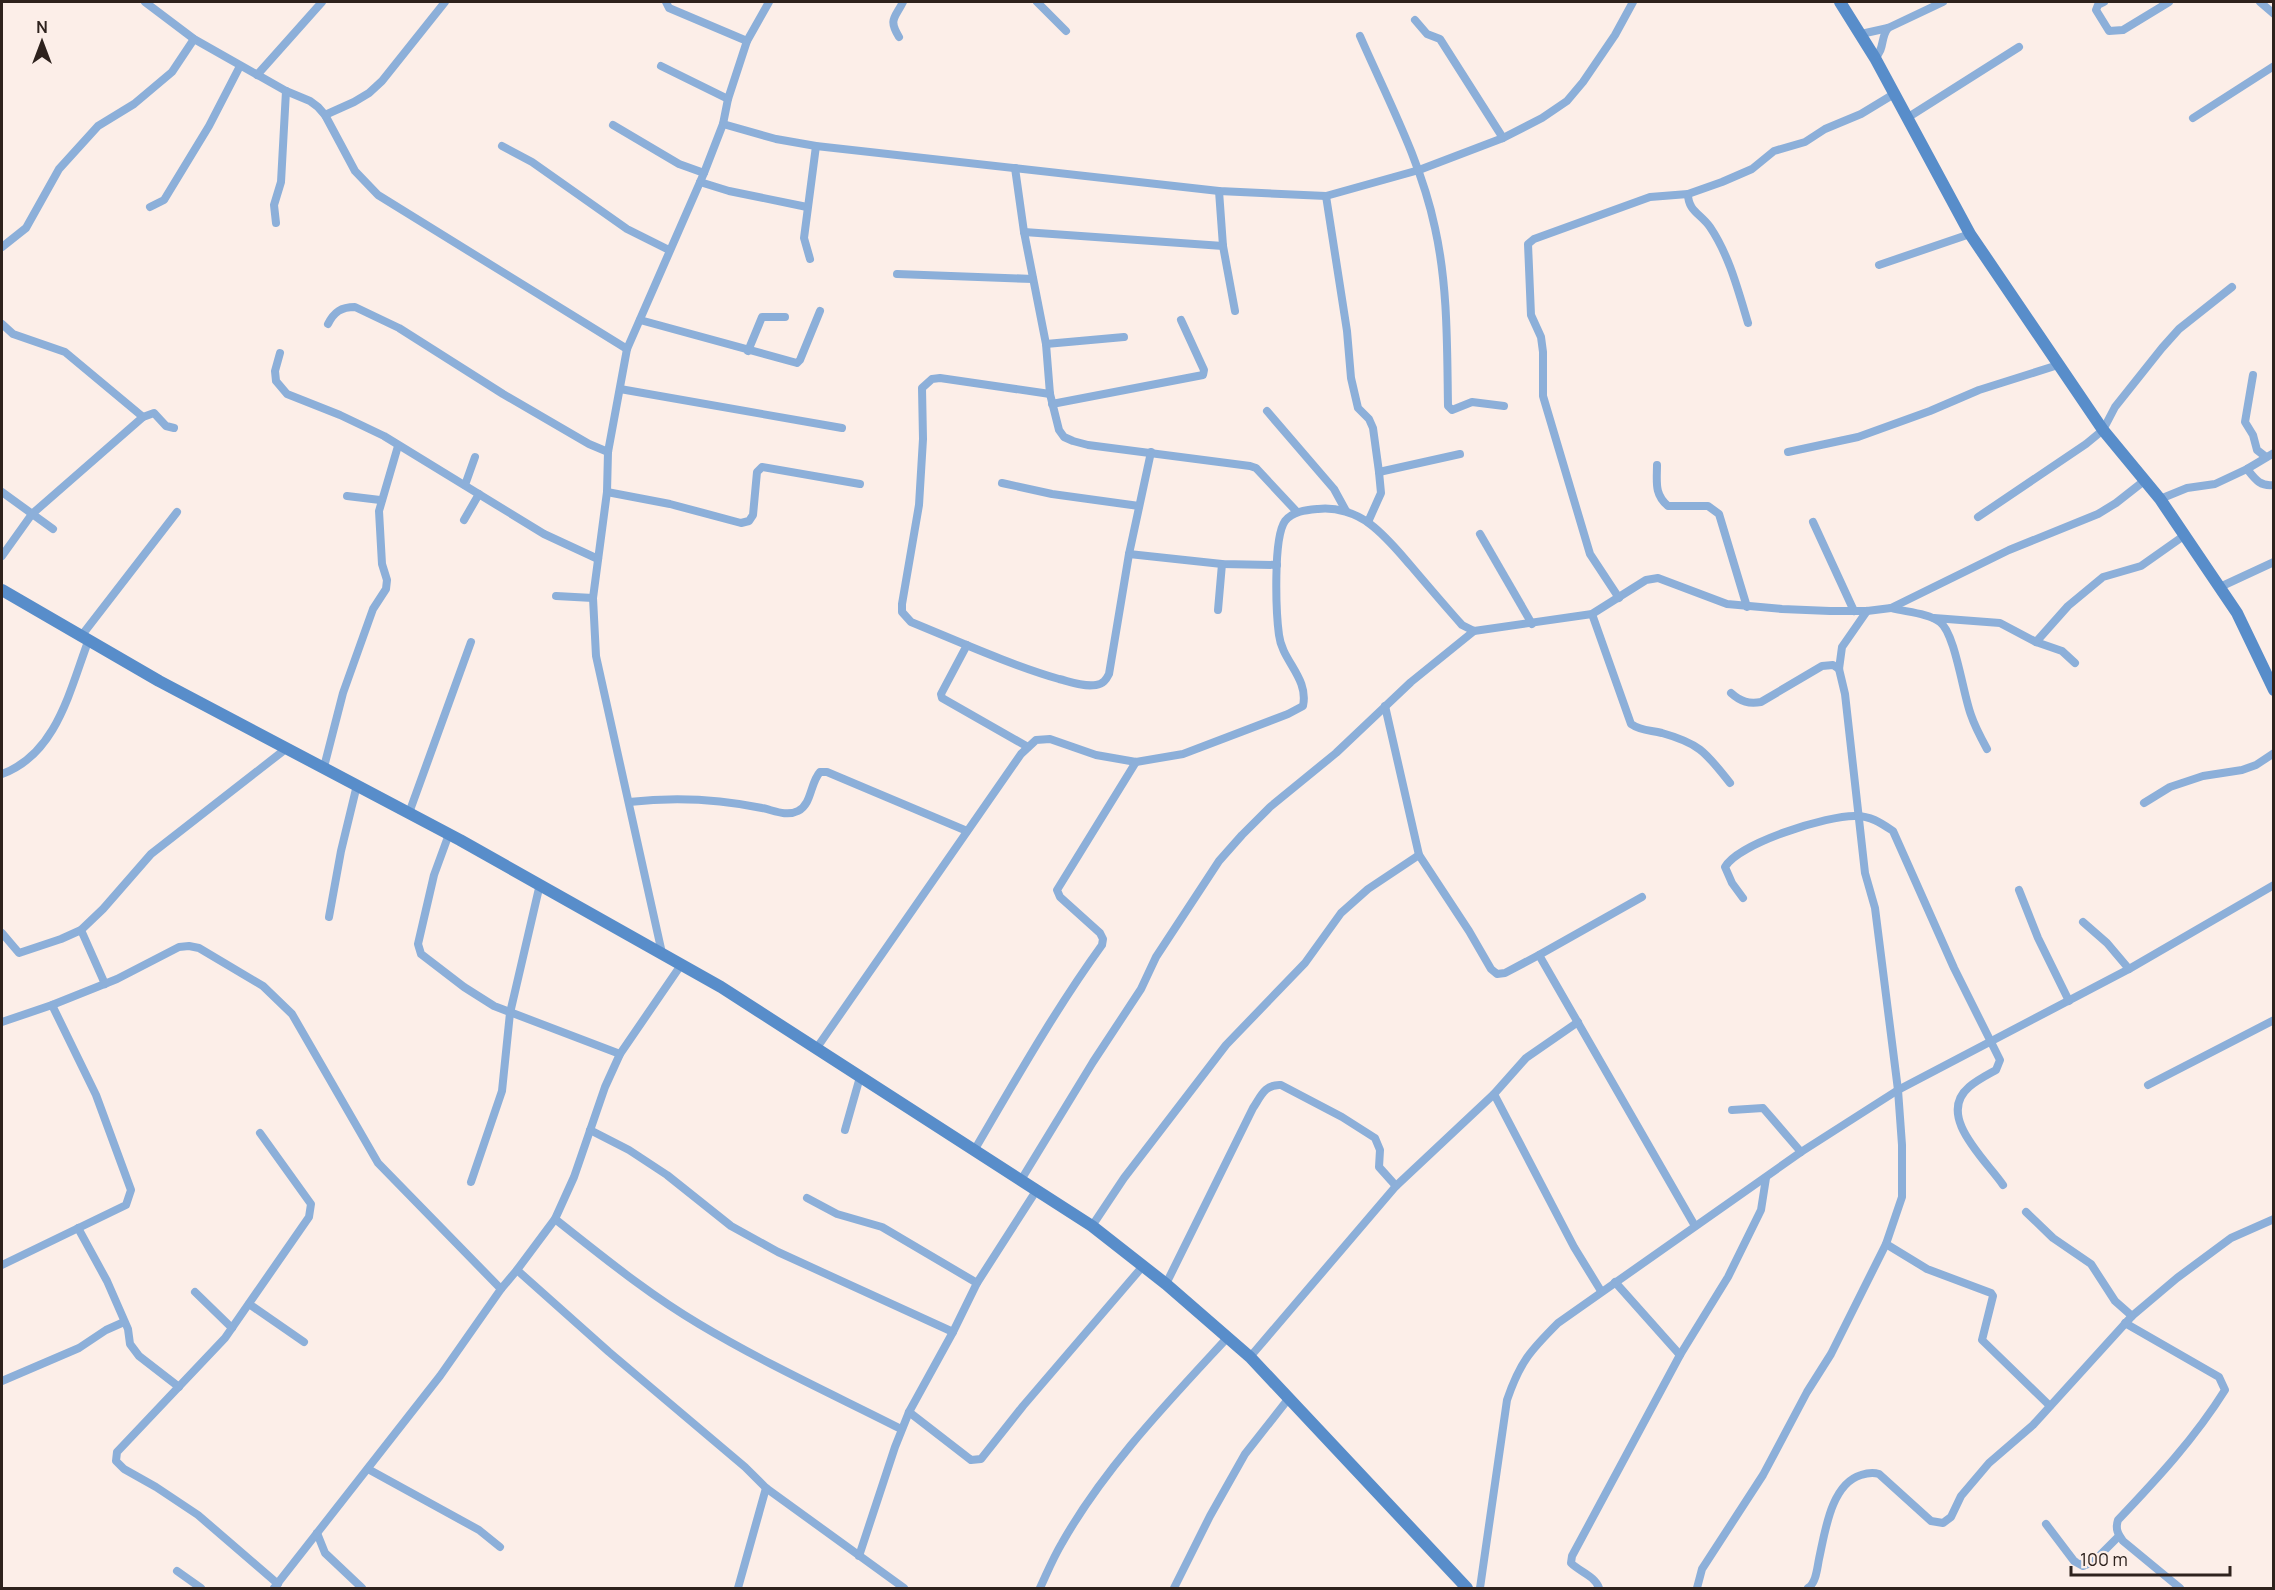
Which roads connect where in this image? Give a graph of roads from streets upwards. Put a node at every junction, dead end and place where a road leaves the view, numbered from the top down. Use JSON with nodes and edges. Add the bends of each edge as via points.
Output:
{"nodes":[{"id":1,"x":145,"y":2,"type":"edge"},
{"id":2,"x":322,"y":2,"type":"edge"},
{"id":3,"x":445,"y":2,"type":"edge"},
{"id":4,"x":666,"y":2,"type":"edge"},
{"id":5,"x":769,"y":2,"type":"edge"},
{"id":6,"x":903,"y":2,"type":"edge"},
{"id":7,"x":1037,"y":2,"type":"edge"},
{"id":8,"x":1633,"y":2,"type":"edge"},
{"id":9,"x":1840,"y":2,"type":"edge"},
{"id":10,"x":1942,"y":2,"type":"edge"},
{"id":11,"x":2104,"y":2,"type":"edge"},
{"id":12,"x":2169,"y":2,"type":"edge"},
{"id":13,"x":2260,"y":2,"type":"edge"},
{"id":14,"x":2274,"y":14,"type":"edge"},
{"id":15,"x":1415,"y":20,"type":"dead end"},
{"id":16,"x":1888,"y":28,"type":"junction"},
{"id":17,"x":1066,"y":31,"type":"dead end"},
{"id":18,"x":1861,"y":34,"type":"junction"},
{"id":19,"x":1360,"y":36,"type":"dead end"},
{"id":20,"x":899,"y":37,"type":"dead end"},
{"id":21,"x":194,"y":39,"type":"junction"},
{"id":22,"x":747,"y":41,"type":"junction"},
{"id":23,"x":2019,"y":47,"type":"dead end"},
{"id":24,"x":1875,"y":58,"type":"junction"},
{"id":25,"x":240,"y":66,"type":"junction"},
{"id":26,"x":661,"y":66,"type":"dead end"},
{"id":27,"x":2274,"y":66,"type":"edge"},
{"id":28,"x":257,"y":75,"type":"junction"},
{"id":29,"x":286,"y":91,"type":"junction"},
{"id":30,"x":1894,"y":94,"type":"junction"},
{"id":31,"x":728,"y":99,"type":"junction"},
{"id":32,"x":325,"y":115,"type":"junction"},
{"id":33,"x":1907,"y":118,"type":"junction"},
{"id":34,"x":2193,"y":118,"type":"dead end"},
{"id":35,"x":613,"y":124,"type":"dead end"},
{"id":36,"x":723,"y":124,"type":"junction"},
{"id":37,"x":1503,"y":138,"type":"junction"},
{"id":38,"x":502,"y":146,"type":"dead end"},
{"id":39,"x":816,"y":146,"type":"junction"},
{"id":40,"x":1014,"y":168,"type":"junction"},
{"id":41,"x":1419,"y":170,"type":"junction"},
{"id":42,"x":704,"y":172,"type":"junction"},
{"id":43,"x":700,"y":182,"type":"junction"},
{"id":44,"x":1219,"y":191,"type":"junction"},
{"id":45,"x":1688,"y":194,"type":"junction"},
{"id":46,"x":1326,"y":196,"type":"junction"},
{"id":47,"x":150,"y":207,"type":"dead end"},
{"id":48,"x":807,"y":207,"type":"junction"},
{"id":49,"x":276,"y":223,"type":"dead end"},
{"id":50,"x":1024,"y":232,"type":"junction"},
{"id":51,"x":1970,"y":234,"type":"junction"},
{"id":52,"x":1223,"y":246,"type":"junction"},
{"id":53,"x":2,"y":247,"type":"edge"},
{"id":54,"x":669,"y":250,"type":"junction"},
{"id":55,"x":810,"y":259,"type":"dead end"},
{"id":56,"x":1879,"y":265,"type":"dead end"},
{"id":57,"x":897,"y":274,"type":"dead end"},
{"id":58,"x":1033,"y":279,"type":"junction"},
{"id":59,"x":2232,"y":287,"type":"dead end"},
{"id":60,"x":820,"y":311,"type":"dead end"},
{"id":61,"x":1236,"y":311,"type":"dead end"},
{"id":62,"x":785,"y":317,"type":"dead end"},
{"id":63,"x":640,"y":320,"type":"junction"},
{"id":64,"x":1181,"y":320,"type":"dead end"},
{"id":65,"x":1748,"y":323,"type":"dead end"},
{"id":66,"x":2,"y":324,"type":"edge"},
{"id":67,"x":328,"y":324,"type":"dead end"},
{"id":68,"x":1124,"y":337,"type":"dead end"},
{"id":69,"x":1046,"y":344,"type":"junction"},
{"id":70,"x":627,"y":349,"type":"junction"},
{"id":71,"x":748,"y":351,"type":"junction"},
{"id":72,"x":280,"y":353,"type":"dead end"},
{"id":73,"x":2058,"y":365,"type":"junction"},
{"id":74,"x":2253,"y":375,"type":"dead end"},
{"id":75,"x":620,"y":389,"type":"junction"},
{"id":76,"x":1050,"y":394,"type":"junction"},
{"id":77,"x":1052,"y":404,"type":"junction"},
{"id":78,"x":1504,"y":406,"type":"dead end"},
{"id":79,"x":1268,"y":411,"type":"dead end"},
{"id":80,"x":143,"y":417,"type":"junction"},
{"id":81,"x":174,"y":428,"type":"dead end"},
{"id":82,"x":842,"y":428,"type":"dead end"},
{"id":83,"x":2103,"y":430,"type":"junction"},
{"id":84,"x":398,"y":446,"type":"junction"},
{"id":85,"x":608,"y":452,"type":"junction"},
{"id":86,"x":1151,"y":452,"type":"junction"},
{"id":87,"x":1788,"y":452,"type":"dead end"},
{"id":88,"x":1460,"y":454,"type":"dead end"},
{"id":89,"x":2270,"y":455,"type":"edge"},
{"id":90,"x":475,"y":457,"type":"dead end"},
{"id":91,"x":1657,"y":465,"type":"dead end"},
{"id":92,"x":2247,"y":469,"type":"junction"},
{"id":93,"x":1379,"y":472,"type":"junction"},
{"id":94,"x":2144,"y":481,"type":"junction"},
{"id":95,"x":1002,"y":483,"type":"dead end"},
{"id":96,"x":860,"y":484,"type":"dead end"},
{"id":97,"x":465,"y":485,"type":"junction"},
{"id":98,"x":2274,"y":485,"type":"edge"},
{"id":99,"x":2,"y":492,"type":"edge"},
{"id":100,"x":607,"y":492,"type":"junction"},
{"id":101,"x":479,"y":494,"type":"junction"},
{"id":102,"x":347,"y":496,"type":"dead end"},
{"id":103,"x":2160,"y":499,"type":"junction"},
{"id":104,"x":380,"y":500,"type":"junction"},
{"id":105,"x":1139,"y":506,"type":"junction"},
{"id":106,"x":1346,"y":511,"type":"junction"},
{"id":107,"x":177,"y":512,"type":"dead end"},
{"id":108,"x":1297,"y":512,"type":"junction"},
{"id":109,"x":32,"y":514,"type":"junction"},
{"id":110,"x":1978,"y":517,"type":"dead end"},
{"id":111,"x":464,"y":520,"type":"dead end"},
{"id":112,"x":1368,"y":522,"type":"junction"},
{"id":113,"x":1813,"y":522,"type":"dead end"},
{"id":114,"x":53,"y":529,"type":"dead end"},
{"id":115,"x":1480,"y":534,"type":"dead end"},
{"id":116,"x":2185,"y":535,"type":"junction"},
{"id":117,"x":1130,"y":554,"type":"junction"},
{"id":118,"x":2,"y":556,"type":"edge"},
{"id":119,"x":598,"y":559,"type":"junction"},
{"id":120,"x":2274,"y":562,"type":"edge"},
{"id":121,"x":1222,"y":564,"type":"junction"},
{"id":122,"x":1277,"y":565,"type":"junction"},
{"id":123,"x":2220,"y":587,"type":"junction"},
{"id":124,"x":2,"y":590,"type":"edge"},
{"id":125,"x":556,"y":596,"type":"dead end"},
{"id":126,"x":593,"y":598,"type":"junction"},
{"id":127,"x":1619,"y":598,"type":"junction"},
{"id":128,"x":1748,"y":606,"type":"junction"},
{"id":129,"x":1891,"y":608,"type":"junction"},
{"id":130,"x":1218,"y":610,"type":"dead end"},
{"id":131,"x":1854,"y":611,"type":"junction"},
{"id":132,"x":1867,"y":611,"type":"junction"},
{"id":133,"x":1592,"y":614,"type":"junction"},
{"id":134,"x":1932,"y":618,"type":"junction"},
{"id":135,"x":1532,"y":624,"type":"junction"},
{"id":136,"x":1474,"y":631,"type":"junction"},
{"id":137,"x":85,"y":637,"type":"junction"},
{"id":138,"x":471,"y":642,"type":"dead end"},
{"id":139,"x":2036,"y":642,"type":"junction"},
{"id":140,"x":967,"y":645,"type":"junction"},
{"id":141,"x":2075,"y":663,"type":"dead end"},
{"id":142,"x":1839,"y":669,"type":"junction"},
{"id":143,"x":2274,"y":690,"type":"edge"},
{"id":144,"x":1731,"y":693,"type":"dead end"},
{"id":145,"x":1385,"y":706,"type":"junction"},
{"id":146,"x":1028,"y":747,"type":"junction"},
{"id":147,"x":287,"y":748,"type":"junction"},
{"id":148,"x":1987,"y":749,"type":"dead end"},
{"id":149,"x":2274,"y":753,"type":"edge"},
{"id":150,"x":1136,"y":762,"type":"junction"},
{"id":151,"x":324,"y":768,"type":"junction"},
{"id":152,"x":2,"y":774,"type":"edge"},
{"id":153,"x":1730,"y":783,"type":"dead end"},
{"id":154,"x":357,"y":785,"type":"junction"},
{"id":155,"x":629,"y":802,"type":"junction"},
{"id":156,"x":2144,"y":803,"type":"dead end"},
{"id":157,"x":409,"y":813,"type":"junction"},
{"id":158,"x":1857,"y":816,"type":"junction"},
{"id":159,"x":967,"y":831,"type":"junction"},
{"id":160,"x":449,"y":834,"type":"junction"},
{"id":161,"x":1419,"y":855,"type":"junction"},
{"id":162,"x":540,"y":884,"type":"junction"},
{"id":163,"x":2274,"y":885,"type":"edge"},
{"id":164,"x":2019,"y":890,"type":"dead end"},
{"id":165,"x":1642,"y":897,"type":"dead end"},
{"id":166,"x":1743,"y":898,"type":"dead end"},
{"id":167,"x":329,"y":917,"type":"dead end"},
{"id":168,"x":2083,"y":922,"type":"dead end"},
{"id":169,"x":81,"y":930,"type":"junction"},
{"id":170,"x":2,"y":933,"type":"edge"},
{"id":171,"x":662,"y":953,"type":"junction"},
{"id":172,"x":1539,"y":955,"type":"junction"},
{"id":173,"x":681,"y":964,"type":"junction"},
{"id":174,"x":2129,"y":969,"type":"junction"},
{"id":175,"x":105,"y":984,"type":"junction"},
{"id":176,"x":2069,"y":1001,"type":"junction"},
{"id":177,"x":52,"y":1005,"type":"junction"},
{"id":178,"x":510,"y":1013,"type":"junction"},
{"id":179,"x":2274,"y":1020,"type":"edge"},
{"id":180,"x":2,"y":1022,"type":"edge"},
{"id":181,"x":1578,"y":1022,"type":"junction"},
{"id":182,"x":1991,"y":1040,"type":"junction"},
{"id":183,"x":816,"y":1049,"type":"junction"},
{"id":184,"x":620,"y":1054,"type":"junction"},
{"id":185,"x":860,"y":1077,"type":"junction"},
{"id":186,"x":2148,"y":1085,"type":"dead end"},
{"id":187,"x":1898,"y":1090,"type":"junction"},
{"id":188,"x":1494,"y":1094,"type":"junction"},
{"id":189,"x":1732,"y":1110,"type":"dead end"},
{"id":190,"x":590,"y":1130,"type":"junction"},
{"id":191,"x":845,"y":1130,"type":"dead end"},
{"id":192,"x":261,"y":1133,"type":"dead end"},
{"id":193,"x":975,"y":1149,"type":"junction"},
{"id":194,"x":1801,"y":1152,"type":"junction"},
{"id":195,"x":1766,"y":1178,"type":"junction"},
{"id":196,"x":1021,"y":1180,"type":"junction"},
{"id":197,"x":471,"y":1182,"type":"dead end"},
{"id":198,"x":2003,"y":1185,"type":"dead end"},
{"id":199,"x":1396,"y":1186,"type":"junction"},
{"id":200,"x":1036,"y":1191,"type":"junction"},
{"id":201,"x":807,"y":1198,"type":"dead end"},
{"id":202,"x":2026,"y":1212,"type":"dead end"},
{"id":203,"x":2274,"y":1219,"type":"edge"},
{"id":204,"x":555,"y":1220,"type":"junction"},
{"id":205,"x":1092,"y":1226,"type":"junction"},
{"id":206,"x":1695,"y":1226,"type":"junction"},
{"id":207,"x":78,"y":1228,"type":"junction"},
{"id":208,"x":1886,"y":1244,"type":"junction"},
{"id":209,"x":2,"y":1265,"type":"edge"},
{"id":210,"x":1143,"y":1266,"type":"junction"},
{"id":211,"x":517,"y":1270,"type":"junction"},
{"id":212,"x":1615,"y":1282,"type":"junction"},
{"id":213,"x":977,"y":1283,"type":"junction"},
{"id":214,"x":1166,"y":1284,"type":"junction"},
{"id":215,"x":501,"y":1288,"type":"junction"},
{"id":216,"x":1601,"y":1291,"type":"junction"},
{"id":217,"x":195,"y":1292,"type":"dead end"},
{"id":218,"x":249,"y":1304,"type":"junction"},
{"id":219,"x":2129,"y":1320,"type":"junction"},
{"id":220,"x":124,"y":1322,"type":"junction"},
{"id":221,"x":232,"y":1328,"type":"junction"},
{"id":222,"x":953,"y":1332,"type":"junction"},
{"id":223,"x":1228,"y":1337,"type":"junction"},
{"id":224,"x":304,"y":1342,"type":"dead end"},
{"id":225,"x":1680,"y":1355,"type":"junction"},
{"id":226,"x":1250,"y":1357,"type":"junction"},
{"id":227,"x":2,"y":1381,"type":"edge"},
{"id":228,"x":179,"y":1387,"type":"junction"},
{"id":229,"x":1289,"y":1398,"type":"junction"},
{"id":230,"x":2050,"y":1406,"type":"junction"},
{"id":231,"x":909,"y":1412,"type":"junction"},
{"id":232,"x":901,"y":1429,"type":"junction"},
{"id":233,"x":368,"y":1469,"type":"junction"},
{"id":234,"x":766,"y":1488,"type":"junction"},
{"id":235,"x":2046,"y":1524,"type":"dead end"},
{"id":236,"x":317,"y":1533,"type":"junction"},
{"id":237,"x":2119,"y":1536,"type":"junction"},
{"id":238,"x":500,"y":1547,"type":"dead end"},
{"id":239,"x":305,"y":1550,"type":"junction"},
{"id":240,"x":325,"y":1553,"type":"junction"},
{"id":241,"x":859,"y":1556,"type":"junction"},
{"id":242,"x":177,"y":1571,"type":"dead end"},
{"id":243,"x":276,"y":1586,"type":"edge"},
{"id":244,"x":201,"y":1588,"type":"edge"},
{"id":245,"x":362,"y":1588,"type":"edge"},
{"id":246,"x":738,"y":1588,"type":"edge"},
{"id":247,"x":904,"y":1588,"type":"edge"},
{"id":248,"x":1040,"y":1588,"type":"edge"},
{"id":249,"x":1174,"y":1588,"type":"edge"},
{"id":250,"x":1467,"y":1588,"type":"edge"},
{"id":251,"x":1480,"y":1588,"type":"edge"},
{"id":252,"x":1599,"y":1588,"type":"edge"},
{"id":253,"x":1697,"y":1588,"type":"edge"},
{"id":254,"x":1808,"y":1588,"type":"edge"},
{"id":255,"x":2180,"y":1588,"type":"edge"}],
"edges":[{"from":1,"to":21,"type":"street"},
{"from":2,"to":28,"type":"street"},
{"from":3,"to":32,"type":"street","via":[[382,81],[369,93]]},
{"from":4,"to":22,"type":"street","via":[[669,8]]},
{"from":5,"to":22,"type":"street"},
{"from":6,"to":20,"type":"street","via":[[892,21]]},
{"from":7,"to":17,"type":"street"},
{"from":8,"to":37,"type":"street","via":[[1615,35],[1567,100]]},
{"from":9,"to":18,"type":"street"},
{"from":10,"to":16,"type":"street"},
{"from":11,"to":12,"type":"street","via":[[2096,10],[2109,31],[2115,32]]},
{"from":13,"to":14,"type":"street"},
{"from":15,"to":37,"type":"street","via":[[1427,34],[1440,39]]},
{"from":16,"to":18,"type":"street"},
{"from":16,"to":24,"type":"street"},
{"from":18,"to":24,"type":"street"},
{"from":19,"to":41,"type":"street"},
{"from":21,"to":25,"type":"street"},
{"from":21,"to":53,"type":"street","via":[[172,72],[134,104],[98,126],[59,169],[27,228]]},
{"from":22,"to":31,"type":"street"},
{"from":23,"to":33,"type":"street"},
{"from":24,"to":30,"type":"street"},
{"from":25,"to":28,"type":"street"},
{"from":25,"to":47,"type":"street","via":[[164,200]]},
{"from":26,"to":31,"type":"street"},
{"from":27,"to":34,"type":"street"},
{"from":28,"to":29,"type":"street"},
{"from":29,"to":32,"type":"street","via":[[310,101]]},
{"from":29,"to":49,"type":"street","via":[[281,182],[273,214]]},
{"from":30,"to":33,"type":"street"},
{"from":30,"to":45,"type":"street","via":[[1805,142],[1774,151],[1752,169]]},
{"from":31,"to":36,"type":"street"},
{"from":32,"to":70,"type":"street","via":[[355,171],[378,195]]},
{"from":33,"to":51,"type":"street"},
{"from":35,"to":42,"type":"street","via":[[679,165]]},
{"from":36,"to":39,"type":"street"},
{"from":36,"to":42,"type":"street"},
{"from":37,"to":41,"type":"street"},
{"from":38,"to":54,"type":"street","via":[[532,162],[627,229]]},
{"from":39,"to":40,"type":"street"},
{"from":39,"to":48,"type":"street"},
{"from":40,"to":44,"type":"street"},
{"from":40,"to":50,"type":"street"},
{"from":41,"to":46,"type":"street"},
{"from":41,"to":78,"type":"street","via":[[1435,227],[1441,268],[1448,406],[1452,410],[1473,402]]},
{"from":42,"to":43,"type":"street"},
{"from":43,"to":48,"type":"street"},
{"from":43,"to":54,"type":"street"},
{"from":44,"to":46,"type":"street"},
{"from":44,"to":52,"type":"street"},
{"from":45,"to":65,"type":"street","via":[[1692,209],[1709,225],[1720,245]]},
{"from":45,"to":127,"type":"street","via":[[1643,199],[1534,239],[1527,247],[1531,315],[1543,352],[1543,396],[1590,554]]},
{"from":46,"to":93,"type":"street","via":[[1351,378],[1358,408],[1373,428]]},
{"from":48,"to":55,"type":"street","via":[[804,238]]},
{"from":50,"to":52,"type":"street"},
{"from":50,"to":58,"type":"street"},
{"from":51,"to":56,"type":"street"},
{"from":51,"to":73,"type":"street"},
{"from":52,"to":61,"type":"street"},
{"from":54,"to":63,"type":"street"},
{"from":57,"to":58,"type":"street"},
{"from":58,"to":69,"type":"street"},
{"from":59,"to":83,"type":"street","via":[[2179,329],[2115,407]]},
{"from":60,"to":71,"type":"street","via":[[797,363]]},
{"from":62,"to":71,"type":"street","via":[[762,317]]},
{"from":63,"to":70,"type":"street"},
{"from":63,"to":71,"type":"street"},
{"from":64,"to":77,"type":"street","via":[[1203,375]]},
{"from":66,"to":80,"type":"street","via":[[13,334],[65,352]]},
{"from":67,"to":85,"type":"street","via":[[336,312],[355,307],[399,328],[503,394]]},
{"from":68,"to":69,"type":"street"},
{"from":69,"to":76,"type":"street"},
{"from":70,"to":75,"type":"street"},
{"from":72,"to":84,"type":"street","via":[[274,371],[276,381],[287,394],[340,415]]},
{"from":73,"to":83,"type":"street"},
{"from":73,"to":87,"type":"street","via":[[1979,390],[1858,438]]},
{"from":74,"to":89,"type":"street","via":[[2245,422],[2257,450]]},
{"from":75,"to":82,"type":"street"},
{"from":75,"to":85,"type":"street"},
{"from":76,"to":77,"type":"street"},
{"from":76,"to":140,"type":"street","via":[[940,378],[932,379],[922,388],[919,505],[902,612],[911,622]]},
{"from":77,"to":86,"type":"street","via":[[1064,437]]},
{"from":79,"to":106,"type":"street","via":[[1334,489]]},
{"from":80,"to":81,"type":"street","via":[[154,413],[166,426]]},
{"from":80,"to":109,"type":"street"},
{"from":83,"to":94,"type":"street"},
{"from":83,"to":110,"type":"street"},
{"from":84,"to":97,"type":"street"},
{"from":84,"to":104,"type":"street"},
{"from":85,"to":100,"type":"street"},
{"from":86,"to":105,"type":"street"},
{"from":86,"to":108,"type":"street","via":[[1256,468]]},
{"from":88,"to":93,"type":"street"},
{"from":89,"to":92,"type":"street"},
{"from":90,"to":97,"type":"street"},
{"from":91,"to":128,"type":"street","via":[[1657,489],[1668,506],[1708,506],[1719,514]]},
{"from":92,"to":98,"type":"street","via":[[2263,486]]},
{"from":92,"to":103,"type":"street","via":[[2216,484],[2187,488]]},
{"from":93,"to":112,"type":"street","via":[[1381,494]]},
{"from":94,"to":103,"type":"street"},
{"from":94,"to":129,"type":"street","via":[[2098,514],[2009,550]]},
{"from":95,"to":105,"type":"street"},
{"from":96,"to":100,"type":"street","via":[[762,467],[757,472],[753,515],[748,522],[741,523]]},
{"from":97,"to":101,"type":"street"},
{"from":99,"to":109,"type":"street"},
{"from":100,"to":119,"type":"street"},
{"from":101,"to":111,"type":"street"},
{"from":101,"to":119,"type":"street","via":[[543,534]]},
{"from":102,"to":104,"type":"street"},
{"from":103,"to":116,"type":"street"},
{"from":104,"to":151,"type":"street","via":[[378,522],[386,589],[373,609],[343,693]]},
{"from":105,"to":117,"type":"street"},
{"from":106,"to":108,"type":"street","via":[[1322,508]]},
{"from":106,"to":112,"type":"street"},
{"from":107,"to":137,"type":"street"},
{"from":108,"to":122,"type":"street","via":[[1285,521],[1279,536]]},
{"from":109,"to":114,"type":"street"},
{"from":109,"to":118,"type":"street"},
{"from":112,"to":136,"type":"street","via":[[1462,625]]},
{"from":113,"to":131,"type":"street"},
{"from":115,"to":135,"type":"street"},
{"from":116,"to":123,"type":"street"},
{"from":116,"to":139,"type":"street","via":[[2141,566],[2103,577],[2068,606]]},
{"from":117,"to":121,"type":"street"},
{"from":117,"to":140,"type":"street","via":[[1111,665],[1104,682],[1081,685]]},
{"from":119,"to":126,"type":"street"},
{"from":120,"to":123,"type":"street"},
{"from":121,"to":122,"type":"street"},
{"from":121,"to":130,"type":"street"},
{"from":122,"to":150,"type":"street","via":[[1279,635],[1282,650],[1301,681],[1303,706],[1183,754]]},
{"from":123,"to":143,"type":"street"},
{"from":124,"to":137,"type":"street"},
{"from":125,"to":126,"type":"street"},
{"from":126,"to":155,"type":"street","via":[[596,656]]},
{"from":127,"to":128,"type":"street","via":[[1646,580],[1658,578],[1727,604]]},
{"from":127,"to":133,"type":"street"},
{"from":128,"to":131,"type":"street"},
{"from":129,"to":132,"type":"street"},
{"from":129,"to":134,"type":"street"},
{"from":131,"to":132,"type":"street"},
{"from":132,"to":142,"type":"street","via":[[1842,647]]},
{"from":133,"to":135,"type":"street"},
{"from":133,"to":153,"type":"street","via":[[1631,724],[1639,730],[1656,731],[1693,743]]},
{"from":134,"to":139,"type":"street","via":[[2000,623]]},
{"from":134,"to":148,"type":"street","via":[[1951,634],[1971,715]]},
{"from":135,"to":136,"type":"street"},
{"from":136,"to":145,"type":"street"},
{"from":137,"to":147,"type":"street"},
{"from":137,"to":152,"type":"street","via":[[58,721],[44,745]]},
{"from":138,"to":157,"type":"street"},
{"from":139,"to":141,"type":"street","via":[[2062,651]]},
{"from":140,"to":146,"type":"street","via":[[942,698]]},
{"from":142,"to":144,"type":"street","via":[[1830,665],[1818,668],[1761,702],[1752,704]]},
{"from":142,"to":158,"type":"street"},
{"from":145,"to":161,"type":"street"},
{"from":145,"to":196,"type":"street","via":[[1270,807],[1220,861],[1156,957],[1135,999]]},
{"from":146,"to":150,"type":"street","via":[[1036,740],[1050,739],[1096,755]]},
{"from":146,"to":159,"type":"street"},
{"from":147,"to":151,"type":"street"},
{"from":147,"to":169,"type":"street","via":[[151,854]]},
{"from":149,"to":156,"type":"street","via":[[2242,770],[2170,787]]},
{"from":150,"to":193,"type":"street","via":[[1057,890],[1059,897],[1100,933],[1102,945],[1047,1026]]},
{"from":151,"to":154,"type":"street"},
{"from":154,"to":157,"type":"street"},
{"from":154,"to":167,"type":"street"},
{"from":155,"to":159,"type":"street","via":[[693,800],[785,814],[798,811],[808,801],[817,776],[827,772]]},
{"from":155,"to":171,"type":"street"},
{"from":157,"to":160,"type":"street"},
{"from":158,"to":166,"type":"street","via":[[1798,828],[1735,855],[1725,867]]},
{"from":158,"to":182,"type":"street","via":[[1877,820],[1893,831]]},
{"from":158,"to":187,"type":"street","via":[[1865,873],[1875,908]]},
{"from":159,"to":183,"type":"street"},
{"from":160,"to":162,"type":"street"},
{"from":160,"to":178,"type":"street","via":[[434,875],[421,954],[464,987]]},
{"from":161,"to":172,"type":"street","via":[[1497,974]]},
{"from":161,"to":205,"type":"street","via":[[1368,889],[1341,913],[1305,963],[1226,1045]]},
{"from":162,"to":171,"type":"street"},
{"from":162,"to":178,"type":"street"},
{"from":163,"to":174,"type":"street"},
{"from":164,"to":176,"type":"street"},
{"from":165,"to":172,"type":"street"},
{"from":168,"to":174,"type":"street","via":[[2108,943]]},
{"from":169,"to":170,"type":"street","via":[[19,953]]},
{"from":169,"to":175,"type":"street"},
{"from":171,"to":173,"type":"street"},
{"from":172,"to":181,"type":"street"},
{"from":173,"to":183,"type":"street"},
{"from":173,"to":184,"type":"street"},
{"from":174,"to":176,"type":"street"},
{"from":175,"to":177,"type":"street"},
{"from":175,"to":215,"type":"street","via":[[169,951],[189,946],[263,986],[292,1014],[378,1163]]},
{"from":176,"to":182,"type":"street"},
{"from":177,"to":180,"type":"street"},
{"from":177,"to":207,"type":"street","via":[[96,1095],[131,1190],[126,1205]]},
{"from":178,"to":184,"type":"street"},
{"from":178,"to":197,"type":"street","via":[[502,1091]]},
{"from":179,"to":186,"type":"street"},
{"from":181,"to":188,"type":"street","via":[[1526,1058]]},
{"from":181,"to":206,"type":"street"},
{"from":182,"to":187,"type":"street"},
{"from":182,"to":198,"type":"street","via":[[1999,1067],[1966,1088],[1957,1113],[1971,1145]]},
{"from":183,"to":185,"type":"street"},
{"from":184,"to":190,"type":"street"},
{"from":185,"to":191,"type":"street"},
{"from":185,"to":193,"type":"street"},
{"from":187,"to":194,"type":"street"},
{"from":187,"to":208,"type":"street","via":[[1902,1197]]},
{"from":188,"to":199,"type":"street"},
{"from":188,"to":216,"type":"street"},
{"from":189,"to":194,"type":"street","via":[[1763,1108]]},
{"from":190,"to":204,"type":"street"},
{"from":190,"to":222,"type":"street","via":[[629,1150],[731,1226],[778,1252]]},
{"from":192,"to":218,"type":"street","via":[[312,1210]]},
{"from":193,"to":196,"type":"street"},
{"from":194,"to":195,"type":"street"},
{"from":195,"to":206,"type":"street"},
{"from":195,"to":225,"type":"street","via":[[1765,1198],[1758,1216],[1728,1277]]},
{"from":196,"to":200,"type":"street"},
{"from":199,"to":214,"type":"street","via":[[1380,1167],[1375,1138],[1342,1117],[1274,1085],[1265,1089],[1253,1108]]},
{"from":199,"to":226,"type":"street"},
{"from":200,"to":205,"type":"street"},
{"from":200,"to":213,"type":"street"},
{"from":201,"to":213,"type":"street","via":[[837,1214],[882,1227]]},
{"from":202,"to":219,"type":"street","via":[[2053,1238],[2091,1264]]},
{"from":203,"to":219,"type":"street","via":[[2231,1238]]},
{"from":204,"to":211,"type":"street"},
{"from":204,"to":232,"type":"street","via":[[626,1275],[698,1323]]},
{"from":205,"to":210,"type":"street"},
{"from":206,"to":212,"type":"street"},
{"from":207,"to":209,"type":"street"},
{"from":207,"to":220,"type":"street"},
{"from":208,"to":230,"type":"street","via":[[1927,1269],[1991,1293],[1992,1308],[1983,1340]]},
{"from":208,"to":253,"type":"street","via":[[1831,1354],[1763,1475],[1702,1569]]},
{"from":210,"to":214,"type":"street"},
{"from":210,"to":231,"type":"street","via":[[981,1459],[971,1460]]},
{"from":211,"to":215,"type":"street"},
{"from":211,"to":234,"type":"street"},
{"from":212,"to":216,"type":"street"},
{"from":212,"to":225,"type":"street"},
{"from":213,"to":222,"type":"street"},
{"from":214,"to":223,"type":"street"},
{"from":215,"to":233,"type":"street"},
{"from":216,"to":251,"type":"street","via":[[1530,1350],[1516,1374],[1507,1400]]},
{"from":217,"to":221,"type":"street"},
{"from":218,"to":221,"type":"street"},
{"from":218,"to":224,"type":"street"},
{"from":219,"to":230,"type":"street"},
{"from":219,"to":237,"type":"street","via":[[2219,1377],[2225,1390],[2176,1457],[2118,1520]]},
{"from":220,"to":227,"type":"street","via":[[79,1348]]},
{"from":220,"to":228,"type":"street","via":[[130,1344],[139,1356]]},
{"from":221,"to":228,"type":"street"},
{"from":222,"to":231,"type":"street"},
{"from":223,"to":226,"type":"street"},
{"from":223,"to":248,"type":"street","via":[[1107,1477],[1061,1544]]},
{"from":225,"to":252,"type":"street","via":[[1572,1556],[1571,1563],[1594,1579]]},
{"from":226,"to":229,"type":"street"},
{"from":228,"to":243,"type":"street","via":[[117,1452],[116,1461],[198,1515]]},
{"from":229,"to":249,"type":"street","via":[[1245,1454]]},
{"from":229,"to":250,"type":"street"},
{"from":230,"to":254,"type":"street","via":[[1989,1463],[1943,1523],[1931,1521],[1879,1474],[1864,1474],[1847,1481],[1829,1516],[1813,1585]]},
{"from":231,"to":232,"type":"street"},
{"from":232,"to":241,"type":"street"},
{"from":233,"to":236,"type":"street"},
{"from":233,"to":238,"type":"street","via":[[479,1530]]},
{"from":234,"to":241,"type":"street"},
{"from":234,"to":246,"type":"street"},
{"from":235,"to":237,"type":"street","via":[[2074,1561],[2083,1566],[2093,1562]]},
{"from":236,"to":239,"type":"street"},
{"from":236,"to":240,"type":"street"},
{"from":237,"to":255,"type":"street"},
{"from":239,"to":240,"type":"street"},
{"from":239,"to":243,"type":"street"},
{"from":240,"to":245,"type":"street"},
{"from":241,"to":247,"type":"street"},
{"from":242,"to":244,"type":"street"}]}
